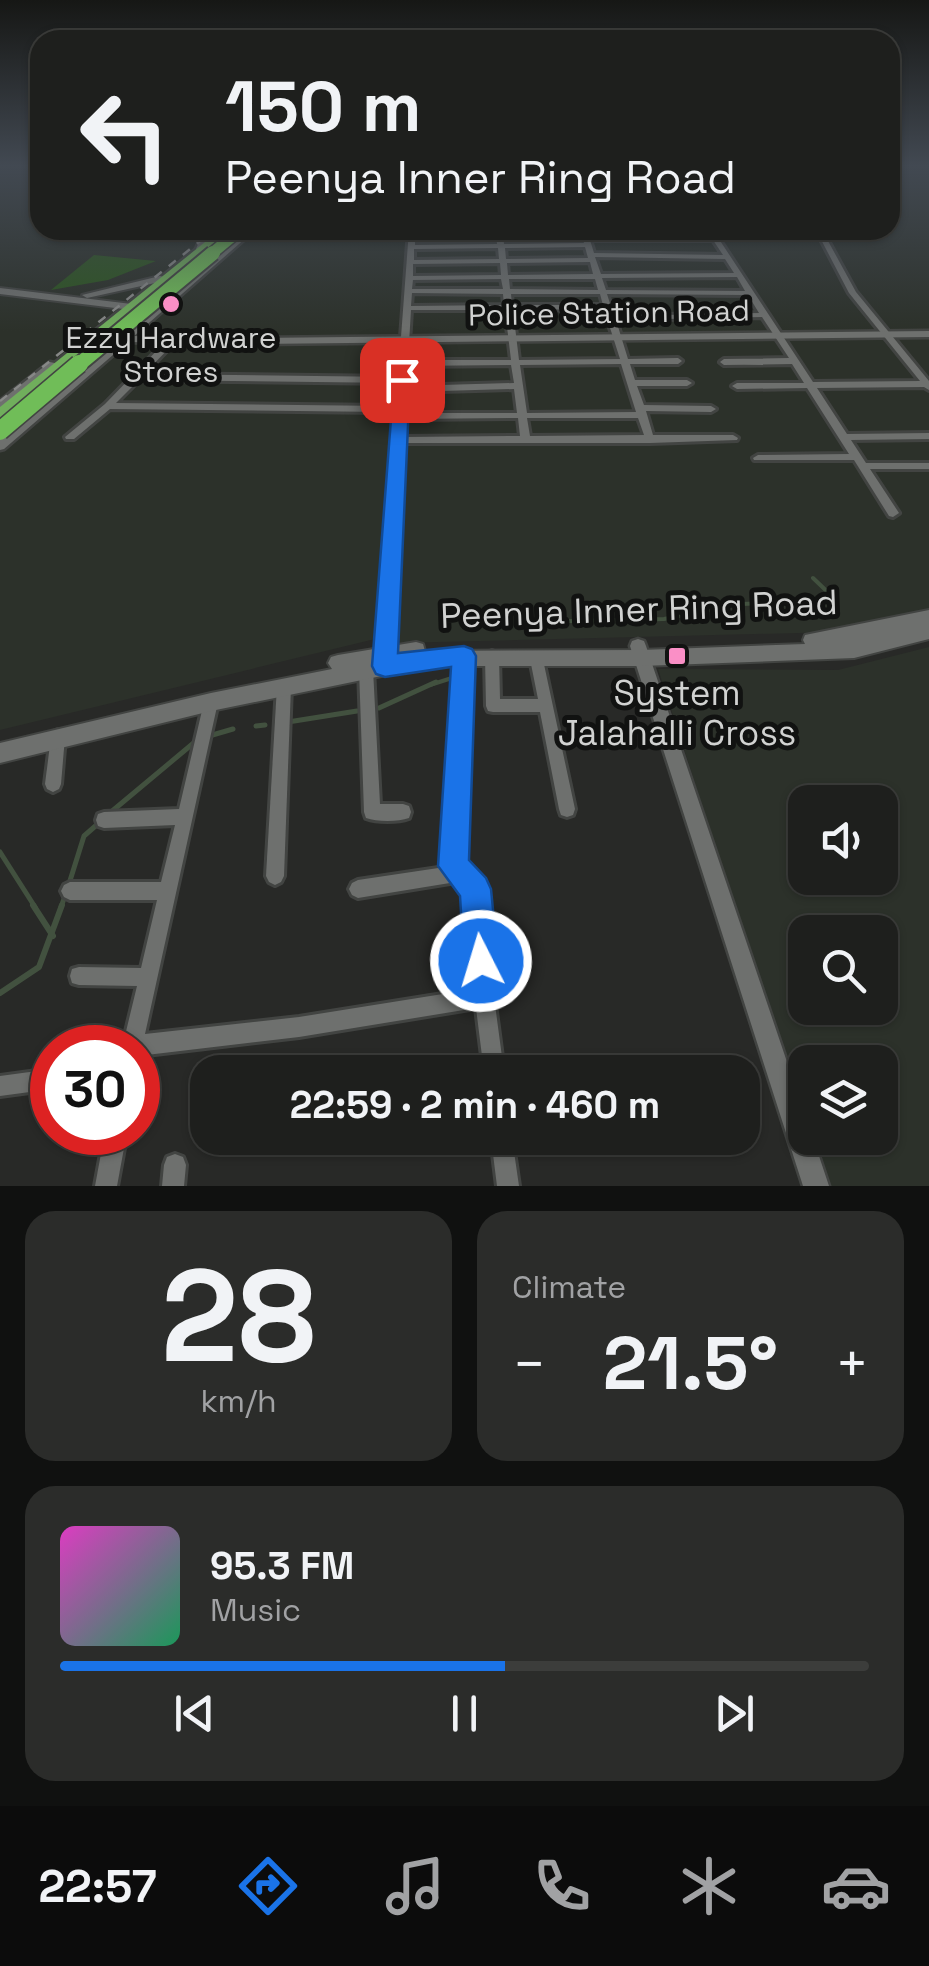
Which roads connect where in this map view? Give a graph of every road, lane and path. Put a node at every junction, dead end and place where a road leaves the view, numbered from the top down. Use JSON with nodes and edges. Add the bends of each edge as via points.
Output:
{"nodes":[{"id":1,"x":203,"y":240,"type":"edge"},
{"id":2,"x":214,"y":240,"type":"edge"},
{"id":3,"x":222,"y":240,"type":"edge"},
{"id":4,"x":223,"y":240,"type":"edge"},
{"id":5,"x":224,"y":240,"type":"edge"},
{"id":6,"x":225,"y":240,"type":"edge"},
{"id":7,"x":226,"y":240,"type":"edge"},
{"id":8,"x":411,"y":240,"type":"edge"},
{"id":9,"x":501,"y":240,"type":"edge"},
{"id":10,"x":548,"y":240,"type":"edge"},
{"id":11,"x":586,"y":240,"type":"edge"},
{"id":12,"x":717,"y":240,"type":"edge"},
{"id":13,"x":824,"y":240,"type":"edge"},
{"id":14,"x":501,"y":245,"type":"junction"},
{"id":15,"x":199,"y":247,"type":"junction"},
{"id":16,"x":411,"y":247,"type":"junction"},
{"id":17,"x":592,"y":258,"type":"junction"},
{"id":18,"x":728,"y":258,"type":"junction"},
{"id":19,"x":503,"y":260,"type":"junction"},
{"id":20,"x":410,"y":262,"type":"junction"},
{"id":21,"x":738,"y":275,"type":"junction"},
{"id":22,"x":598,"y":276,"type":"junction"},
{"id":23,"x":409,"y":278,"type":"junction"},
{"id":24,"x":505,"y":278,"type":"junction"},
{"id":25,"x":160,"y":279,"type":"junction"},
{"id":26,"x":408,"y":291,"type":"junction"},
{"id":27,"x":507,"y":291,"type":"junction"},
{"id":28,"x":603,"y":292,"type":"junction"},
{"id":29,"x":750,"y":293,"type":"junction"},
{"id":30,"x":0,"y":294,"type":"edge"},
{"id":31,"x":69,"y":302,"type":"junction"},
{"id":32,"x":509,"y":307,"type":"junction"},
{"id":33,"x":607,"y":307,"type":"junction"},
{"id":34,"x":407,"y":308,"type":"junction"},
{"id":35,"x":126,"y":309,"type":"junction"},
{"id":36,"x":150,"y":313,"type":"junction"},
{"id":37,"x":764,"y":315,"type":"junction"},
{"id":38,"x":611,"y":318,"type":"junction"},
{"id":39,"x":884,"y":334,"type":"junction"},
{"id":40,"x":929,"y":334,"type":"edge"},
{"id":41,"x":777,"y":336,"type":"junction"},
{"id":42,"x":95,"y":338,"type":"junction"},
{"id":43,"x":512,"y":338,"type":"junction"},
{"id":44,"x":618,"y":338,"type":"junction"},
{"id":45,"x":172,"y":340,"type":"junction"},
{"id":46,"x":405,"y":340,"type":"junction"},
{"id":47,"x":119,"y":341,"type":"junction"},
{"id":48,"x":625,"y":361,"type":"junction"},
{"id":49,"x":678,"y":361,"type":"dead end"},
{"id":50,"x":794,"y":361,"type":"junction"},
{"id":51,"x":404,"y":362,"type":"junction"},
{"id":52,"x":515,"y":362,"type":"junction"},
{"id":53,"x":724,"y":362,"type":"dead end"},
{"id":54,"x":138,"y":377,"type":"junction"},
{"id":55,"x":688,"y":383,"type":"dead end"},
{"id":56,"x":402,"y":384,"type":"junction"},
{"id":57,"x":632,"y":384,"type":"junction"},
{"id":58,"x":518,"y":386,"type":"junction"},
{"id":59,"x":737,"y":386,"type":"dead end"},
{"id":60,"x":928,"y":386,"type":"edge"},
{"id":61,"x":810,"y":387,"type":"junction"},
{"id":62,"x":108,"y":406,"type":"junction"},
{"id":63,"x":0,"y":407,"type":"edge"},
{"id":64,"x":711,"y":409,"type":"dead end"},
{"id":65,"x":641,"y":412,"type":"junction"},
{"id":66,"x":400,"y":416,"type":"junction"},
{"id":67,"x":522,"y":416,"type":"junction"},
{"id":68,"x":0,"y":418,"type":"edge"},
{"id":69,"x":0,"y":431,"type":"edge"},
{"id":70,"x":929,"y":436,"type":"edge"},
{"id":71,"x":70,"y":437,"type":"dead end"},
{"id":72,"x":843,"y":437,"type":"junction"},
{"id":73,"x":734,"y":438,"type":"dead end"},
{"id":74,"x":524,"y":439,"type":"junction"},
{"id":75,"x":398,"y":440,"type":"junction"},
{"id":76,"x":650,"y":440,"type":"junction"},
{"id":77,"x":0,"y":443,"type":"edge"},
{"id":78,"x":758,"y":458,"type":"dead end"},
{"id":79,"x":859,"y":462,"type":"junction"},
{"id":80,"x":929,"y":466,"type":"edge"},
{"id":81,"x":892,"y":513,"type":"dead end"},
{"id":82,"x":929,"y":617,"type":"edge"},
{"id":83,"x":929,"y":632,"type":"edge"},
{"id":84,"x":640,"y":652,"type":"junction"},
{"id":85,"x":464,"y":656,"type":"junction"},
{"id":86,"x":492,"y":657,"type":"junction"},
{"id":87,"x":536,"y":659,"type":"junction"},
{"id":88,"x":379,"y":663,"type":"junction"},
{"id":89,"x":284,"y":686,"type":"junction"},
{"id":90,"x":211,"y":702,"type":"junction"},
{"id":91,"x":546,"y":705,"type":"junction"},
{"id":92,"x":58,"y":737,"type":"junction"},
{"id":93,"x":0,"y":742,"type":"edge"},
{"id":94,"x":0,"y":753,"type":"edge"},
{"id":95,"x":52,"y":784,"type":"dead end"},
{"id":96,"x":567,"y":810,"type":"dead end"},
{"id":97,"x":403,"y":812,"type":"dead end"},
{"id":98,"x":185,"y":817,"type":"junction"},
{"id":99,"x":104,"y":820,"type":"dead end"},
{"id":100,"x":460,"y":874,"type":"junction"},
{"id":101,"x":274,"y":876,"type":"dead end"},
{"id":102,"x":358,"y":889,"type":"dead end"},
{"id":103,"x":70,"y":890,"type":"dead end"},
{"id":104,"x":168,"y":891,"type":"junction"},
{"id":105,"x":79,"y":976,"type":"dead end"},
{"id":106,"x":148,"y":976,"type":"junction"},
{"id":107,"x":484,"y":997,"type":"junction"},
{"id":108,"x":137,"y":1025,"type":"edge"},
{"id":109,"x":160,"y":1043,"type":"edge"},
{"id":110,"x":492,"y":1055,"type":"edge"},
{"id":111,"x":30,"y":1083,"type":"edge"},
{"id":112,"x":0,"y":1086,"type":"edge"},
{"id":113,"x":112,"y":1155,"type":"edge"},
{"id":114,"x":504,"y":1155,"type":"edge"},
{"id":115,"x":106,"y":1186,"type":"edge"},
{"id":116,"x":508,"y":1186,"type":"edge"},
{"id":117,"x":816,"y":1186,"type":"edge"}],
"edges":[{"from":1,"to":15,"type":"street"},
{"from":2,"to":15,"type":"street"},
{"from":3,"to":35,"type":"highway"},
{"from":4,"to":68,"type":"highway","bridge":true},
{"from":5,"to":69,"type":"highway","bridge":true},
{"from":6,"to":47,"type":"street"},
{"from":7,"to":36,"type":"highway"},
{"from":8,"to":16,"type":"street"},
{"from":9,"to":14,"type":"street"},
{"from":10,"to":14,"type":"street"},
{"from":11,"to":17,"type":"street"},
{"from":12,"to":18,"type":"street"},
{"from":13,"to":39,"type":"street"},
{"from":14,"to":16,"type":"street"},
{"from":14,"to":19,"type":"street"},
{"from":15,"to":25,"type":"street"},
{"from":16,"to":20,"type":"street"},
{"from":17,"to":18,"type":"street"},
{"from":17,"to":19,"type":"street"},
{"from":17,"to":22,"type":"street"},
{"from":18,"to":21,"type":"street"},
{"from":19,"to":20,"type":"street"},
{"from":19,"to":24,"type":"street"},
{"from":20,"to":23,"type":"street"},
{"from":21,"to":22,"type":"street"},
{"from":21,"to":29,"type":"street"},
{"from":22,"to":24,"type":"street"},
{"from":22,"to":28,"type":"street"},
{"from":23,"to":24,"type":"street"},
{"from":23,"to":26,"type":"street"},
{"from":24,"to":27,"type":"street"},
{"from":25,"to":31,"type":"main road"},
{"from":25,"to":35,"type":"street"},
{"from":26,"to":27,"type":"street"},
{"from":26,"to":34,"type":"street"},
{"from":27,"to":28,"type":"street"},
{"from":27,"to":32,"type":"street"},
{"from":28,"to":29,"type":"street"},
{"from":28,"to":33,"type":"street"},
{"from":29,"to":37,"type":"street"},
{"from":30,"to":31,"type":"main road"},
{"from":31,"to":35,"type":"main road"},
{"from":32,"to":33,"type":"street"},
{"from":32,"to":34,"type":"street"},
{"from":32,"to":43,"type":"street"},
{"from":33,"to":38,"type":"street"},
{"from":34,"to":46,"type":"street"},
{"from":35,"to":36,"type":"main road"},
{"from":35,"to":42,"type":"highway"},
{"from":35,"to":63,"type":"street"},
{"from":36,"to":47,"type":"highway"},
{"from":37,"to":38,"type":"street"},
{"from":37,"to":41,"type":"street"},
{"from":38,"to":44,"type":"street"},
{"from":39,"to":40,"type":"street","name":"Police Station Road"},
{"from":39,"to":41,"type":"street","name":"Police Station Road"},
{"from":39,"to":60,"type":"street"},
{"from":41,"to":44,"type":"street","name":"Police Station Road"},
{"from":41,"to":50,"type":"street"},
{"from":42,"to":47,"type":"street","name":"Police Station Road"},
{"from":42,"to":68,"type":"highway"},
{"from":43,"to":44,"type":"street","name":"Police Station Road"},
{"from":43,"to":46,"type":"street","name":"Police Station Road"},
{"from":43,"to":52,"type":"street"},
{"from":44,"to":48,"type":"street"},
{"from":45,"to":46,"type":"street","name":"Police Station Road"},
{"from":45,"to":47,"type":"street","name":"Police Station Road"},
{"from":45,"to":54,"type":"street"},
{"from":46,"to":51,"type":"street"},
{"from":47,"to":77,"type":"highway"},
{"from":48,"to":49,"type":"street"},
{"from":48,"to":52,"type":"street"},
{"from":48,"to":57,"type":"street"},
{"from":50,"to":53,"type":"street"},
{"from":50,"to":61,"type":"street"},
{"from":51,"to":52,"type":"street"},
{"from":51,"to":56,"type":"street"},
{"from":52,"to":58,"type":"street"},
{"from":54,"to":56,"type":"street"},
{"from":54,"to":62,"type":"street"},
{"from":55,"to":57,"type":"street"},
{"from":56,"to":58,"type":"street"},
{"from":56,"to":66,"type":"street"},
{"from":57,"to":65,"type":"street"},
{"from":58,"to":67,"type":"street"},
{"from":59,"to":61,"type":"street"},
{"from":60,"to":61,"type":"street"},
{"from":61,"to":72,"type":"street"},
{"from":62,"to":66,"type":"street","via":[[387,409]]},
{"from":62,"to":71,"type":"street"},
{"from":64,"to":65,"type":"street"},
{"from":65,"to":67,"type":"street"},
{"from":65,"to":76,"type":"street"},
{"from":66,"to":67,"type":"street"},
{"from":66,"to":75,"type":"street"},
{"from":67,"to":74,"type":"street"},
{"from":70,"to":72,"type":"street"},
{"from":72,"to":79,"type":"street"},
{"from":73,"to":76,"type":"street"},
{"from":74,"to":75,"type":"street"},
{"from":74,"to":76,"type":"street"},
{"from":75,"to":88,"type":"street"},
{"from":78,"to":79,"type":"street"},
{"from":79,"to":80,"type":"street"},
{"from":79,"to":81,"type":"street"},
{"from":82,"to":84,"type":"main road","name":"Peenya Inner Ring Road","via":[[832,639]]},
{"from":83,"to":84,"type":"main road","name":"Peenya Inner Ring Road","via":[[854,650]]},
{"from":84,"to":87,"type":"main road","name":"Peenya Inner Ring Road"},
{"from":84,"to":88,"type":"main road","name":"Peenya Inner Ring Road"},
{"from":84,"to":117,"type":"street"},
{"from":85,"to":86,"type":"main road","name":"Peenya Inner Ring Road"},
{"from":85,"to":88,"type":"main road","name":"Peenya Inner Ring Road"},
{"from":85,"to":100,"type":"street","via":[[453,866]]},
{"from":86,"to":87,"type":"main road","name":"Peenya Inner Ring Road"},
{"from":86,"to":91,"type":"street","via":[[493,706]]},
{"from":87,"to":91,"type":"street"},
{"from":88,"to":89,"type":"main road","name":"Peenya Inner Ring Road"},
{"from":88,"to":93,"type":"main road","name":"Peenya Inner Ring Road"},
{"from":88,"to":97,"type":"street","via":[[372,812]]},
{"from":89,"to":90,"type":"main road","name":"Peenya Inner Ring Road"},
{"from":89,"to":101,"type":"street"},
{"from":90,"to":92,"type":"main road","name":"Peenya Inner Ring Road"},
{"from":90,"to":98,"type":"street"},
{"from":91,"to":96,"type":"street"},
{"from":92,"to":94,"type":"main road","name":"Peenya Inner Ring Road"},
{"from":92,"to":95,"type":"street"},
{"from":98,"to":99,"type":"street"},
{"from":98,"to":104,"type":"street"},
{"from":100,"to":102,"type":"street"},
{"from":100,"to":107,"type":"street","via":[[475,889]]},
{"from":103,"to":104,"type":"street"},
{"from":104,"to":106,"type":"street"},
{"from":105,"to":106,"type":"street"},
{"from":106,"to":108,"type":"street"},
{"from":107,"to":109,"type":"street"},
{"from":107,"to":110,"type":"street"},
{"from":111,"to":112,"type":"street"},
{"from":113,"to":115,"type":"street"},
{"from":114,"to":116,"type":"street"}]}
